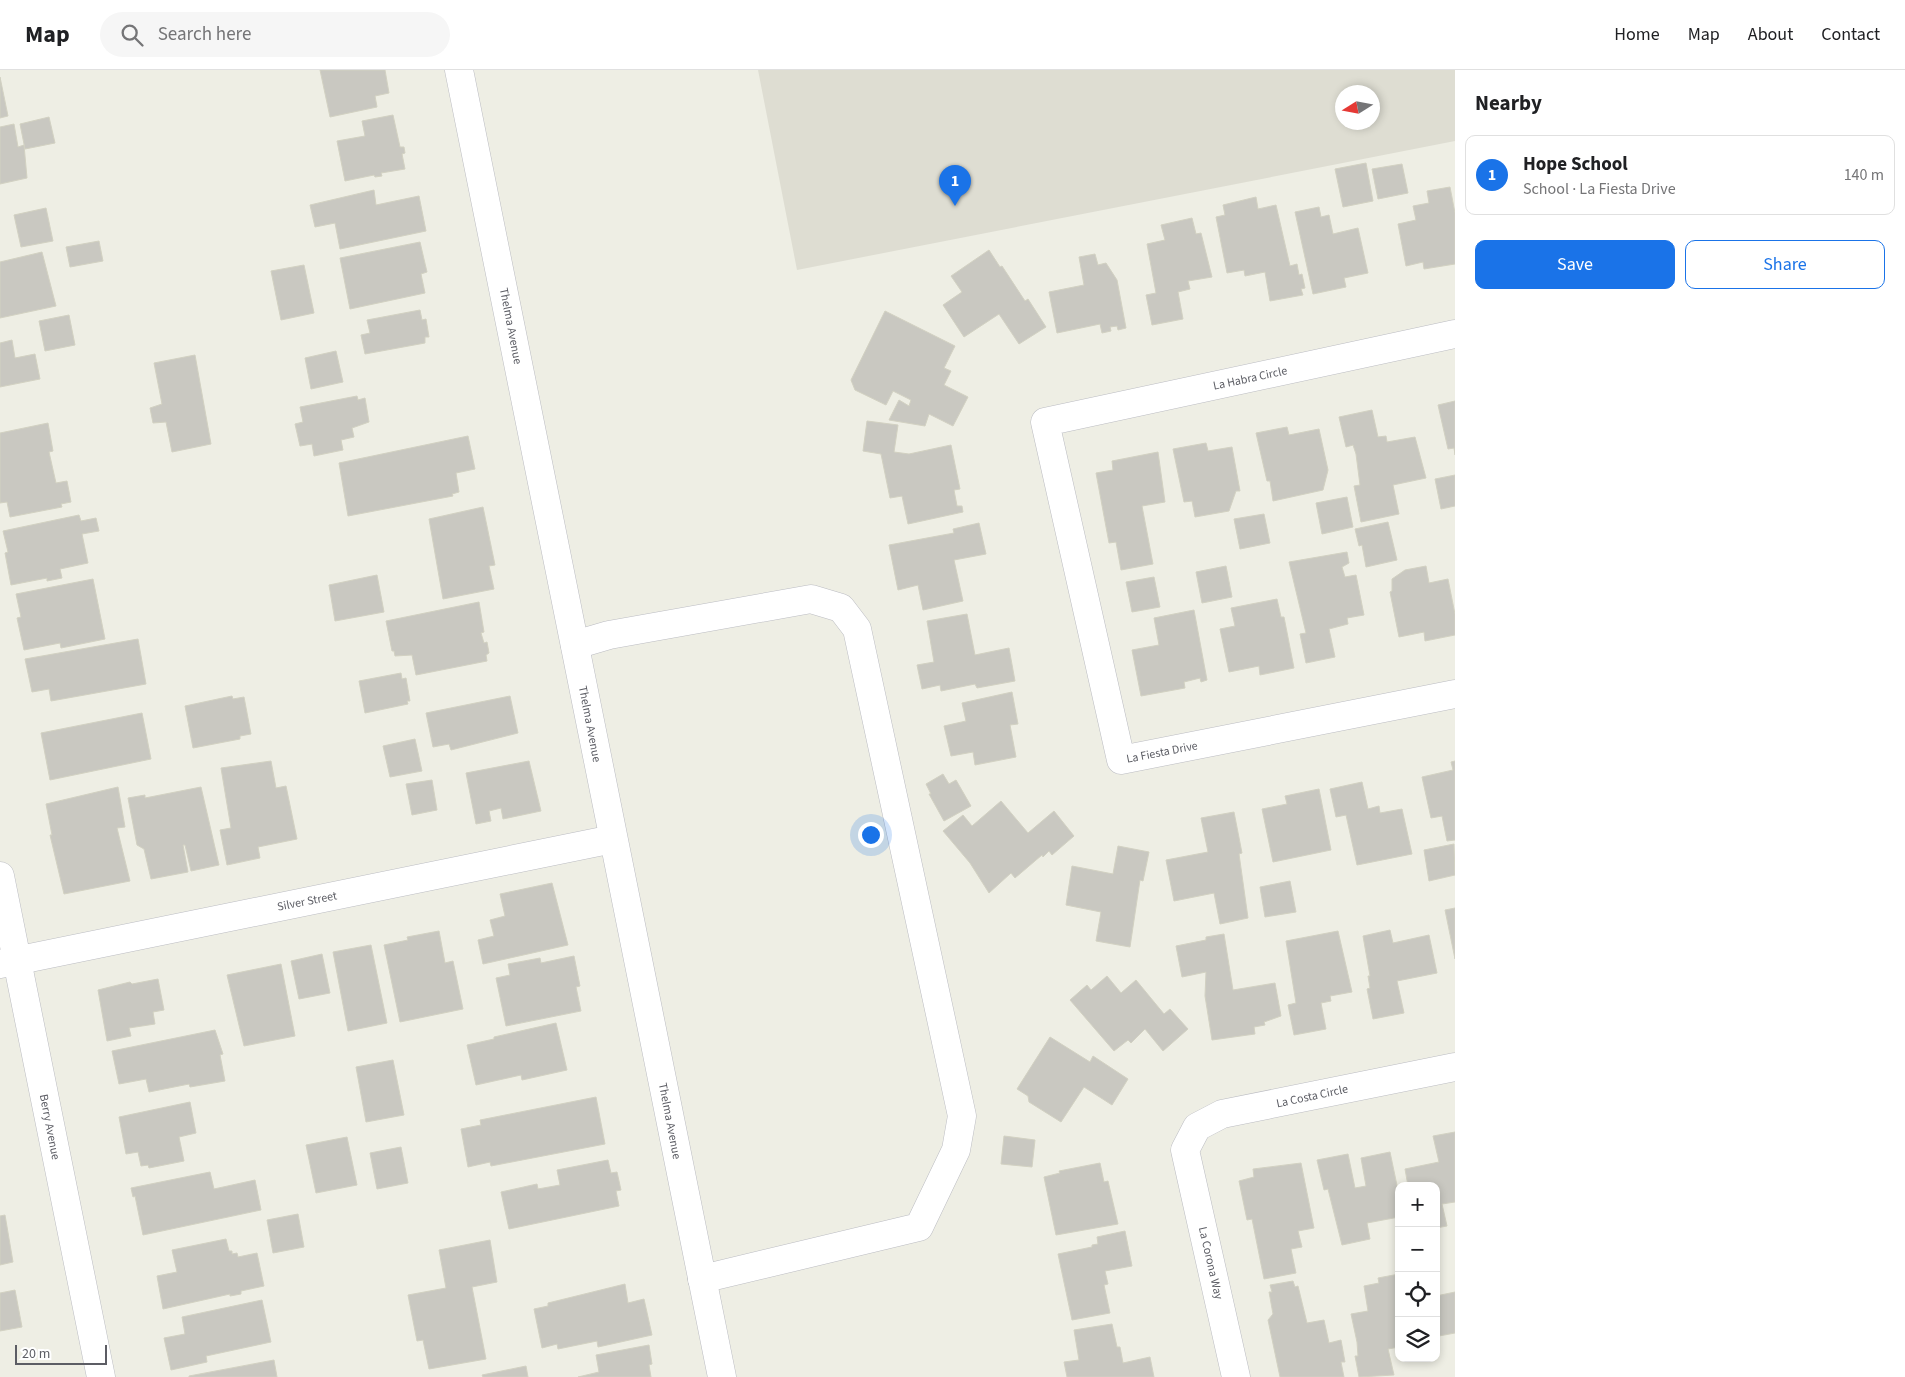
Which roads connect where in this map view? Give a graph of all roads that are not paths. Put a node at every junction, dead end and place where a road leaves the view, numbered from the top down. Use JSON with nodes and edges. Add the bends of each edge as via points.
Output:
{"nodes":[{"id":1,"x":459,"y":70,"type":"edge"},
{"id":2,"x":1455,"y":334,"type":"edge"},
{"id":3,"x":1045,"y":422,"type":"joint"},
{"id":4,"x":575,"y":645,"type":"junction"},
{"id":5,"x":1455,"y":694,"type":"edge"},
{"id":6,"x":613,"y":839,"type":"junction"},
{"id":7,"x":0,"y":876,"type":"edge"},
{"id":8,"x":8,"y":962,"type":"edge"},
{"id":9,"x":1455,"y":1067,"type":"edge"},
{"id":10,"x":1185,"y":1150,"type":"joint"},
{"id":11,"x":702,"y":1279,"type":"junction"},
{"id":12,"x":101,"y":1377,"type":"edge"},
{"id":13,"x":722,"y":1377,"type":"edge"},
{"id":14,"x":1236,"y":1377,"type":"edge"}],
"edges":[{"from":1,"to":4,"type":"street","name":"Thelma Avenue"},
{"from":2,"to":3,"type":"street","name":"La Habra Circle"},
{"from":3,"to":5,"type":"street","name":"La Fiesta Drive","via":[[1120,760]]},
{"from":4,"to":6,"type":"street","name":"Thelma Avenue"},
{"from":4,"to":11,"type":"street","via":[[609,635],[811,599],[841,608],[857,629],[962,1116],[956,1150],[919,1226]]},
{"from":6,"to":8,"type":"street","name":"Silver Street"},
{"from":6,"to":11,"type":"street","name":"Thelma Avenue"},
{"from":7,"to":8,"type":"street","name":"Berry Avenue"},
{"from":8,"to":12,"type":"street","name":"Berry Avenue"},
{"from":9,"to":10,"type":"street","name":"La Costa Circle","via":[[1222,1114],[1197,1127]]},
{"from":10,"to":14,"type":"street","name":"La Corona Way"},
{"from":11,"to":13,"type":"street","name":"Thelma Avenue"}]}
